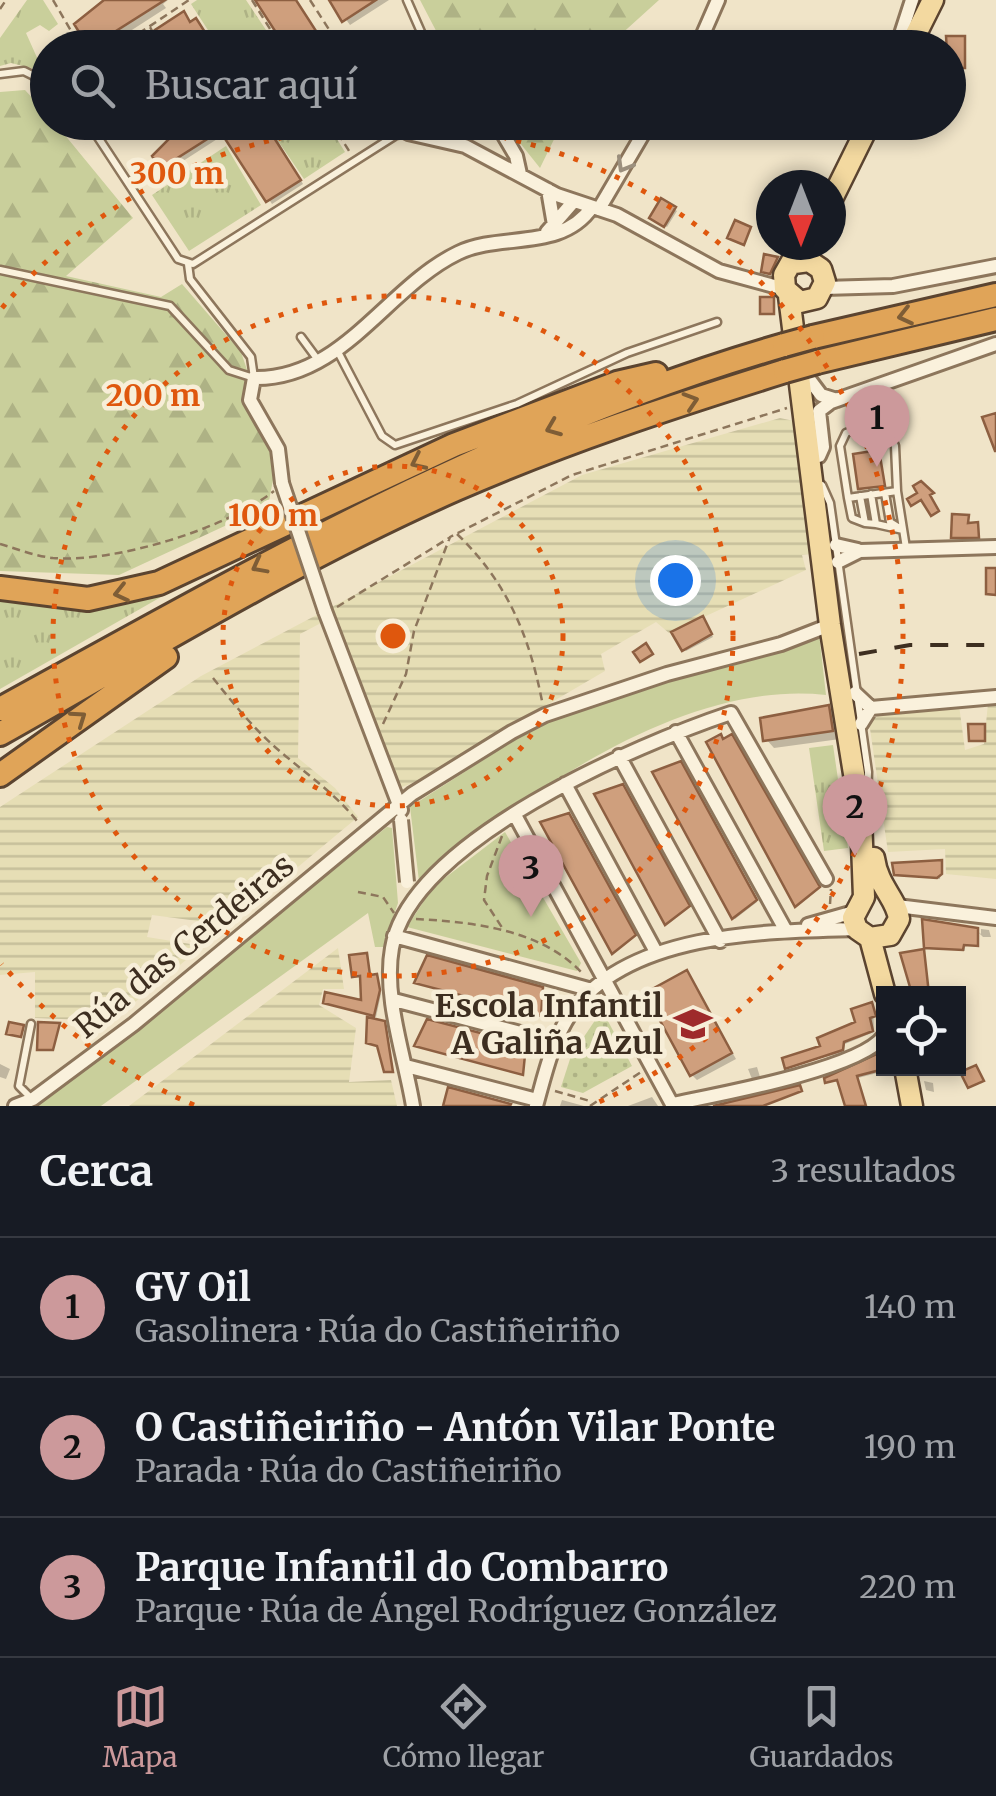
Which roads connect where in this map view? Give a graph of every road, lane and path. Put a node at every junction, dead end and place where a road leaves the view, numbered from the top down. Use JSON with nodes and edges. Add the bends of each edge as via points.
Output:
{"nodes":[{"id":1,"x":6,"y":0,"type":"edge"},
{"id":2,"x":53,"y":0,"type":"edge"},
{"id":3,"x":189,"y":0,"type":"edge"},
{"id":4,"x":252,"y":0,"type":"edge"},
{"id":5,"x":310,"y":0,"type":"edge"},
{"id":6,"x":407,"y":0,"type":"edge"},
{"id":7,"x":718,"y":0,"type":"edge"},
{"id":8,"x":916,"y":0,"type":"edge"},
{"id":9,"x":930,"y":0,"type":"edge"},
{"id":10,"x":303,"y":5,"type":"dead end"},
{"id":11,"x":0,"y":9,"type":"edge"},
{"id":12,"x":149,"y":26,"type":"junction"},
{"id":13,"x":70,"y":30,"type":"edge"},
{"id":14,"x":143,"y":30,"type":"edge"},
{"id":15,"x":151,"y":30,"type":"edge"},
{"id":16,"x":270,"y":30,"type":"edge"},
{"id":17,"x":329,"y":30,"type":"edge"},
{"id":18,"x":420,"y":30,"type":"edge"},
{"id":19,"x":705,"y":30,"type":"edge"},
{"id":20,"x":907,"y":30,"type":"edge"},
{"id":21,"x":912,"y":30,"type":"edge"},
{"id":22,"x":0,"y":74,"type":"edge"},
{"id":23,"x":30,"y":74,"type":"edge"},
{"id":24,"x":100,"y":140,"type":"edge"},
{"id":25,"x":343,"y":140,"type":"edge"},
{"id":26,"x":388,"y":140,"type":"edge"},
{"id":27,"x":438,"y":140,"type":"edge"},
{"id":28,"x":507,"y":140,"type":"edge"},
{"id":29,"x":639,"y":140,"type":"edge"},
{"id":30,"x":849,"y":140,"type":"edge"},
{"id":31,"x":861,"y":140,"type":"edge"},
{"id":32,"x":352,"y":154,"type":"dead end"},
{"id":33,"x":835,"y":170,"type":"edge"},
{"id":34,"x":846,"y":171,"type":"edge"},
{"id":35,"x":520,"y":174,"type":"junction"},
{"id":36,"x":548,"y":190,"type":"junction"},
{"id":37,"x":574,"y":202,"type":"junction"},
{"id":38,"x":596,"y":208,"type":"junction"},
{"id":39,"x":554,"y":226,"type":"junction"},
{"id":40,"x":542,"y":237,"type":"junction"},
{"id":41,"x":188,"y":264,"type":"junction"},
{"id":42,"x":996,"y":266,"type":"edge"},
{"id":43,"x":0,"y":270,"type":"edge"},
{"id":44,"x":825,"y":271,"type":"edge"},
{"id":45,"x":793,"y":278,"type":"edge"},
{"id":46,"x":996,"y":295,"type":"edge"},
{"id":47,"x":996,"y":319,"type":"edge"},
{"id":48,"x":717,"y":322,"type":"dead end"},
{"id":49,"x":301,"y":336,"type":"dead end"},
{"id":50,"x":996,"y":344,"type":"edge"},
{"id":51,"x":780,"y":346,"type":"junction"},
{"id":52,"x":336,"y":348,"type":"junction"},
{"id":53,"x":318,"y":360,"type":"junction"},
{"id":54,"x":254,"y":378,"type":"junction"},
{"id":55,"x":813,"y":389,"type":"junction"},
{"id":56,"x":871,"y":389,"type":"junction"},
{"id":57,"x":837,"y":400,"type":"junction"},
{"id":58,"x":878,"y":408,"type":"junction"},
{"id":59,"x":818,"y":456,"type":"junction"},
{"id":60,"x":534,"y":457,"type":"junction"},
{"id":61,"x":282,"y":483,"type":"junction"},
{"id":62,"x":822,"y":486,"type":"junction"},
{"id":63,"x":897,"y":491,"type":"junction"},
{"id":64,"x":885,"y":492,"type":"junction"},
{"id":65,"x":871,"y":494,"type":"junction"},
{"id":66,"x":860,"y":496,"type":"junction"},
{"id":67,"x":848,"y":498,"type":"junction"},
{"id":68,"x":864,"y":522,"type":"junction"},
{"id":69,"x":876,"y":524,"type":"junction"},
{"id":70,"x":903,"y":530,"type":"junction"},
{"id":71,"x":456,"y":533,"type":"junction"},
{"id":72,"x":450,"y":537,"type":"junction"},
{"id":73,"x":0,"y":544,"type":"edge"},
{"id":74,"x":836,"y":545,"type":"junction"},
{"id":75,"x":996,"y":547,"type":"edge"},
{"id":76,"x":906,"y":548,"type":"junction"},
{"id":77,"x":860,"y":551,"type":"junction"},
{"id":78,"x":838,"y":562,"type":"junction"},
{"id":79,"x":0,"y":588,"type":"edge"},
{"id":80,"x":326,"y":614,"type":"junction"},
{"id":81,"x":830,"y":625,"type":"junction"},
{"id":82,"x":213,"y":678,"type":"dead end"},
{"id":83,"x":855,"y":692,"type":"junction"},
{"id":84,"x":996,"y":697,"type":"edge"},
{"id":85,"x":871,"y":708,"type":"junction"},
{"id":86,"x":0,"y":709,"type":"edge"},
{"id":87,"x":545,"y":715,"type":"junction"},
{"id":88,"x":861,"y":724,"type":"junction"},
{"id":89,"x":676,"y":732,"type":"junction"},
{"id":90,"x":0,"y":734,"type":"edge"},
{"id":91,"x":373,"y":736,"type":"junction"},
{"id":92,"x":619,"y":756,"type":"junction"},
{"id":93,"x":0,"y":775,"type":"edge"},
{"id":94,"x":565,"y":784,"type":"junction"},
{"id":95,"x":866,"y":800,"type":"junction"},
{"id":96,"x":400,"y":804,"type":"junction"},
{"id":97,"x":514,"y":815,"type":"junction"},
{"id":98,"x":502,"y":830,"type":"dead end"},
{"id":99,"x":367,"y":834,"type":"junction"},
{"id":100,"x":826,"y":879,"type":"dead end"},
{"id":101,"x":358,"y":892,"type":"dead end"},
{"id":102,"x":408,"y":911,"type":"junction"},
{"id":103,"x":395,"y":914,"type":"dead end"},
{"id":104,"x":877,"y":918,"type":"junction"},
{"id":105,"x":996,"y":918,"type":"edge"},
{"id":106,"x":504,"y":929,"type":"junction"},
{"id":107,"x":786,"y":931,"type":"junction"},
{"id":108,"x":394,"y":936,"type":"junction"},
{"id":109,"x":720,"y":940,"type":"junction"},
{"id":110,"x":656,"y":952,"type":"junction"},
{"id":111,"x":591,"y":967,"type":"dead end"},
{"id":112,"x":582,"y":973,"type":"junction"},
{"id":113,"x":577,"y":979,"type":"dead end"},
{"id":114,"x":604,"y":980,"type":"junction"},
{"id":115,"x":884,"y":986,"type":"edge"},
{"id":116,"x":892,"y":986,"type":"edge"},
{"id":117,"x":592,"y":990,"type":"junction"},
{"id":118,"x":394,"y":1000,"type":"junction"},
{"id":119,"x":30,"y":1024,"type":"dead end"},
{"id":120,"x":556,"y":1042,"type":"junction"},
{"id":121,"x":876,"y":1045,"type":"edge"},
{"id":122,"x":406,"y":1066,"type":"junction"},
{"id":123,"x":642,"y":1072,"type":"dead end"},
{"id":124,"x":898,"y":1076,"type":"edge"},
{"id":125,"x":906,"y":1076,"type":"edge"},
{"id":126,"x":548,"y":1090,"type":"dead end"},
{"id":127,"x":30,"y":1102,"type":"edge"},
{"id":128,"x":593,"y":1102,"type":"edge"},
{"id":129,"x":536,"y":1103,"type":"edge"},
{"id":130,"x":673,"y":1105,"type":"edge"},
{"id":131,"x":15,"y":1106,"type":"edge"},
{"id":132,"x":414,"y":1106,"type":"edge"},
{"id":133,"x":600,"y":1106,"type":"edge"},
{"id":134,"x":902,"y":1106,"type":"edge"},
{"id":135,"x":912,"y":1106,"type":"edge"}],
"edges":[{"from":1,"to":11,"type":"path"},
{"from":2,"to":13,"type":"path"},
{"from":3,"to":12,"type":"path"},
{"from":4,"to":16,"type":"path"},
{"from":5,"to":10,"type":"path"},
{"from":5,"to":17,"type":"path"},
{"from":6,"to":18,"type":"lane"},
{"from":7,"to":19,"type":"street"},
{"from":8,"to":20,"type":"main road"},
{"from":9,"to":21,"type":"main road"},
{"from":12,"to":14,"type":"path"},
{"from":12,"to":15,"type":"path"},
{"from":22,"to":23,"type":"lane"},
{"from":24,"to":41,"type":"lane","via":[[178,259]]},
{"from":25,"to":32,"type":"path"},
{"from":26,"to":41,"type":"lane"},
{"from":27,"to":35,"type":"street"},
{"from":28,"to":35,"type":"street"},
{"from":29,"to":38,"type":"street","one_way":true},
{"from":30,"to":33,"type":"main road"},
{"from":31,"to":34,"type":"main road"},
{"from":35,"to":36,"type":"street"},
{"from":36,"to":37,"type":"street"},
{"from":36,"to":39,"type":"street"},
{"from":37,"to":38,"type":"street"},
{"from":37,"to":39,"type":"street"},
{"from":38,"to":40,"type":"street"},
{"from":38,"to":45,"type":"street","via":[[719,271],[759,280]]},
{"from":39,"to":40,"type":"street"},
{"from":40,"to":52,"type":"street","via":[[458,253]]},
{"from":41,"to":54,"type":"lane","via":[[190,279],[251,357]]},
{"from":42,"to":44,"type":"street","via":[[893,286]]},
{"from":43,"to":54,"type":"lane","via":[[170,306],[229,370]]},
{"from":44,"to":45,"type":"main road"},
{"from":44,"to":45,"type":"main road","via":[[804,261]]},
{"from":45,"to":55,"type":"main road"},
{"from":46,"to":51,"type":"highway","one_way":true,"bridge":true},
{"from":47,"to":55,"type":"highway"},
{"from":48,"to":52,"type":"lane","via":[[626,353],[517,404],[395,445],[382,436]]},
{"from":49,"to":53,"type":"lane"},
{"from":50,"to":56,"type":"street"},
{"from":51,"to":79,"type":"highway","one_way":true,"via":[[616,383],[454,445],[159,583],[88,600]]},
{"from":51,"to":86,"type":"highway","one_way":true,"via":[[632,395],[482,457],[258,566]]},
{"from":52,"to":53,"type":"street"},
{"from":53,"to":54,"type":"street","via":[[282,376]]},
{"from":54,"to":61,"type":"street","via":[[250,400],[278,450]]},
{"from":55,"to":57,"type":"street"},
{"from":55,"to":57,"type":"street"},
{"from":55,"to":59,"type":"main road"},
{"from":55,"to":59,"type":"street","via":[[823,447]]},
{"from":60,"to":55,"type":"highway","one_way":true,"bridge":true,"via":[[785,370]]},
{"from":55,"to":71,"type":"path","via":[[572,475]]},
{"from":55,"to":81,"type":"main road"},
{"from":56,"to":57,"type":"street"},
{"from":56,"to":58,"type":"lane"},
{"from":58,"to":63,"type":"lane","via":[[895,446]]},
{"from":58,"to":67,"type":"lane","via":[[878,420],[846,433],[840,446]]},
{"from":59,"to":62,"type":"main road"},
{"from":60,"to":90,"type":"highway","via":[[380,525]]},
{"from":93,"to":60,"type":"highway","one_way":true,"via":[[163,658],[256,602]]},
{"from":61,"to":73,"type":"path","via":[[249,508],[127,551],[57,558]]},
{"from":61,"to":80,"type":"street","bridge":true},
{"from":62,"to":74,"type":"lane"},
{"from":62,"to":95,"type":"main road"},
{"from":63,"to":64,"type":"lane"},
{"from":63,"to":70,"type":"lane"},
{"from":64,"to":65,"type":"lane"},
{"from":64,"to":70,"type":"lane","via":[[890,522]]},
{"from":65,"to":66,"type":"lane"},
{"from":65,"to":69,"type":"lane"},
{"from":66,"to":67,"type":"lane"},
{"from":66,"to":68,"type":"lane"},
{"from":67,"to":68,"type":"lane","via":[[852,518]]},
{"from":68,"to":69,"type":"lane"},
{"from":69,"to":70,"type":"lane"},
{"from":70,"to":76,"type":"lane"},
{"from":71,"to":72,"type":"path"},
{"from":71,"to":87,"type":"path","via":[[498,577],[530,644]]},
{"from":72,"to":80,"type":"path"},
{"from":72,"to":91,"type":"path","via":[[414,630],[397,699]]},
{"from":74,"to":77,"type":"street"},
{"from":74,"to":78,"type":"lane"},
{"from":75,"to":76,"type":"street"},
{"from":76,"to":77,"type":"street"},
{"from":77,"to":78,"type":"street"},
{"from":78,"to":83,"type":"lane"},
{"from":80,"to":91,"type":"street"},
{"from":81,"to":87,"type":"street","name":"Rúa das Cerdeiras"},
{"from":81,"to":104,"type":"main road"},
{"from":82,"to":99,"type":"path","via":[[246,719],[330,788]]},
{"from":83,"to":85,"type":"street"},
{"from":83,"to":88,"type":"lane"},
{"from":84,"to":85,"type":"street"},
{"from":85,"to":88,"type":"street"},
{"from":87,"to":96,"type":"street","name":"Rúa das Cerdeiras"},
{"from":88,"to":95,"type":"lane"},
{"from":89,"to":92,"type":"street"},
{"from":89,"to":100,"type":"street","via":[[731,713]]},
{"from":89,"to":107,"type":"street"},
{"from":91,"to":96,"type":"street"},
{"from":92,"to":94,"type":"street"},
{"from":92,"to":109,"type":"street"},
{"from":94,"to":97,"type":"street"},
{"from":94,"to":110,"type":"street"},
{"from":95,"to":104,"type":"main road"},
{"from":96,"to":99,"type":"street","name":"Rúa das Cerdeiras"},
{"from":96,"to":102,"type":"street","bridge":true},
{"from":97,"to":102,"type":"street","via":[[450,862]]},
{"from":97,"to":114,"type":"street"},
{"from":98,"to":106,"type":"path","via":[[484,900]]},
{"from":99,"to":127,"type":"street","name":"Rúa das Cerdeiras"},
{"from":101,"to":103,"type":"path","via":[[383,896]]},
{"from":102,"to":106,"type":"path"},
{"from":102,"to":108,"type":"street"},
{"from":104,"to":105,"type":"street","via":[[920,912]]},
{"from":104,"to":107,"type":"street"},
{"from":104,"to":115,"type":"main road"},
{"from":104,"to":116,"type":"main road"},
{"from":106,"to":112,"type":"path","via":[[566,958]]},
{"from":107,"to":109,"type":"street"},
{"from":108,"to":117,"type":"street"},
{"from":108,"to":118,"type":"street"},
{"from":109,"to":110,"type":"street"},
{"from":110,"to":114,"type":"street"},
{"from":111,"to":112,"type":"path"},
{"from":112,"to":113,"type":"path"},
{"from":114,"to":117,"type":"street"},
{"from":114,"to":130,"type":"street"},
{"from":117,"to":120,"type":"street"},
{"from":118,"to":120,"type":"street"},
{"from":118,"to":122,"type":"street"},
{"from":119,"to":127,"type":"lane","via":[[19,1086]]},
{"from":120,"to":129,"type":"street"},
{"from":121,"to":130,"type":"street","via":[[755,1087]]},
{"from":122,"to":129,"type":"street"},
{"from":122,"to":132,"type":"street"},
{"from":123,"to":128,"type":"path"},
{"from":124,"to":134,"type":"main road"},
{"from":125,"to":135,"type":"main road"},
{"from":126,"to":128,"type":"path"},
{"from":127,"to":131,"type":"street","name":"Rúa das Cerdeiras"},
{"from":128,"to":133,"type":"path"}]}
